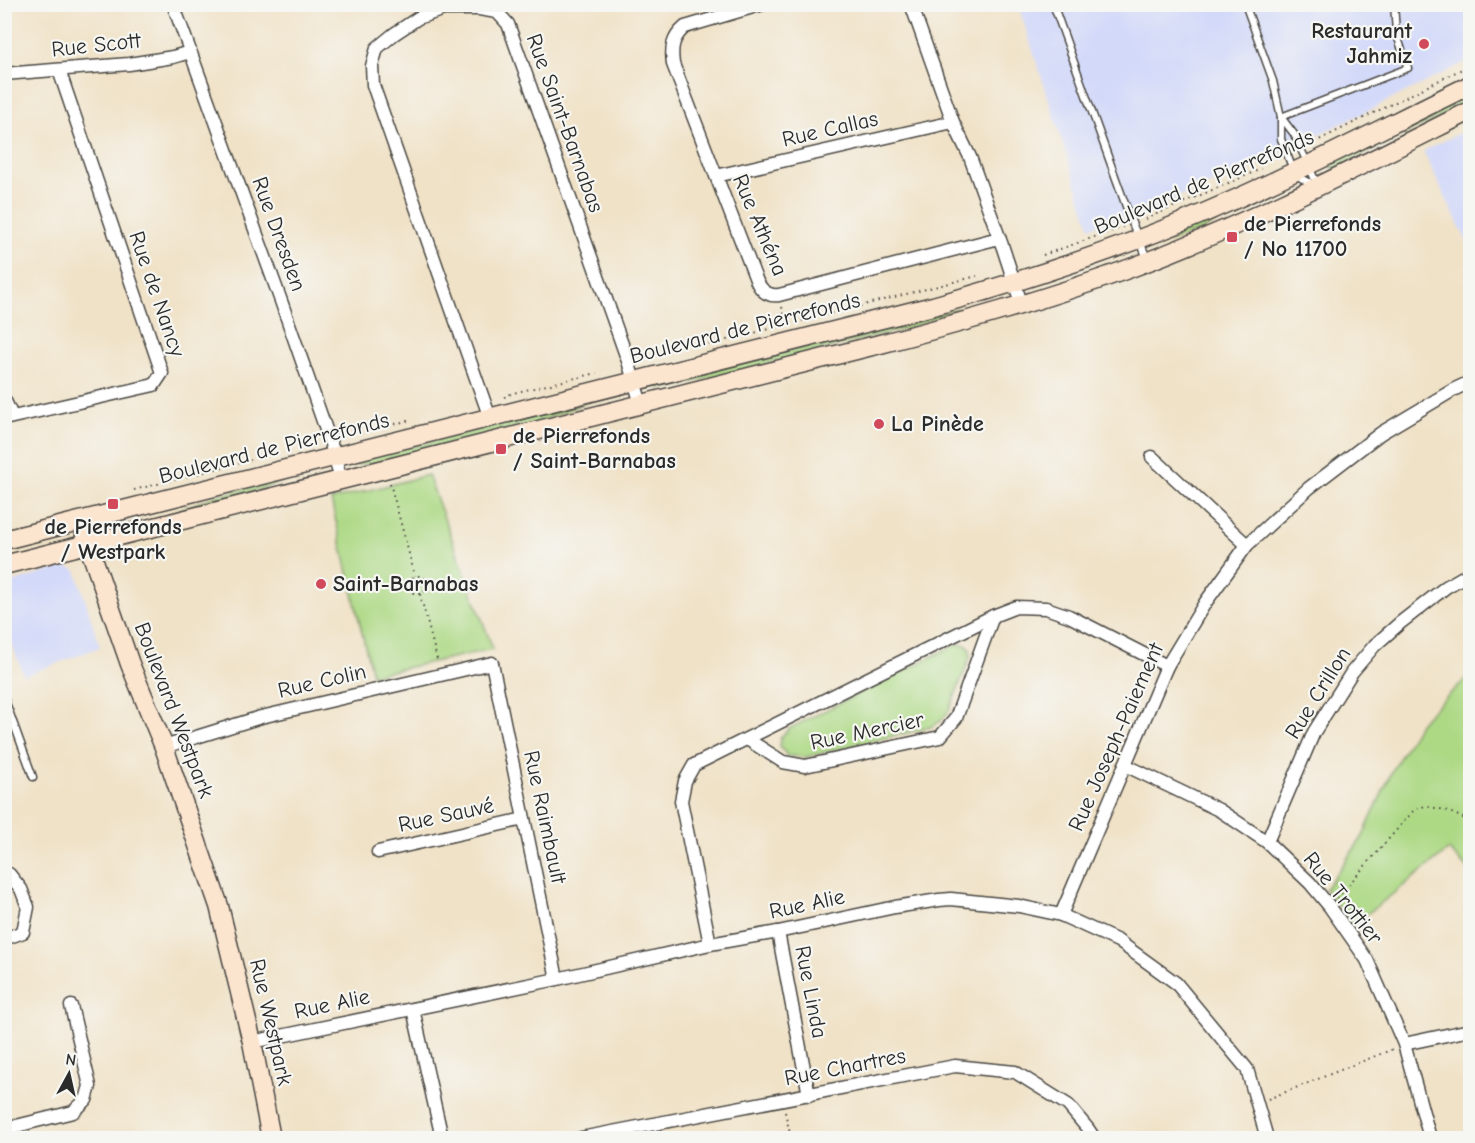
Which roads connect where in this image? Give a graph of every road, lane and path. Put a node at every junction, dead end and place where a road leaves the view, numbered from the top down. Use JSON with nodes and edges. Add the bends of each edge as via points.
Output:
{"nodes":[{"id":1,"x":173,"y":4,"type":"edge"},
{"id":2,"x":763,"y":4,"type":"edge"},
{"id":3,"x":911,"y":4,"type":"edge"},
{"id":4,"x":1053,"y":4,"type":"edge"},
{"id":5,"x":1245,"y":4,"type":"edge"},
{"id":6,"x":1394,"y":4,"type":"edge"},
{"id":7,"x":190,"y":52,"type":"junction"},
{"id":8,"x":1470,"y":65,"type":"edge"},
{"id":9,"x":59,"y":70,"type":"junction"},
{"id":10,"x":4,"y":74,"type":"edge"},
{"id":11,"x":1470,"y":85,"type":"edge"},
{"id":12,"x":1470,"y":111,"type":"edge"},
{"id":13,"x":1281,"y":117,"type":"junction"},
{"id":14,"x":953,"y":122,"type":"junction"},
{"id":15,"x":1308,"y":146,"type":"dead end"},
{"id":16,"x":1262,"y":168,"type":"dead end"},
{"id":17,"x":1301,"y":169,"type":"junction"},
{"id":18,"x":716,"y":176,"type":"junction"},
{"id":19,"x":1319,"y":187,"type":"junction"},
{"id":20,"x":1142,"y":220,"type":"dead end"},
{"id":21,"x":1116,"y":229,"type":"dead end"},
{"id":22,"x":999,"y":238,"type":"junction"},
{"id":23,"x":1139,"y":239,"type":"junction"},
{"id":24,"x":1038,"y":257,"type":"dead end"},
{"id":25,"x":1148,"y":261,"type":"junction"},
{"id":26,"x":981,"y":274,"type":"dead end"},
{"id":27,"x":1014,"y":282,"type":"junction"},
{"id":28,"x":781,"y":304,"type":"dead end"},
{"id":29,"x":1022,"y":306,"type":"junction"},
{"id":30,"x":787,"y":325,"type":"junction"},
{"id":31,"x":702,"y":346,"type":"dead end"},
{"id":32,"x":603,"y":372,"type":"dead end"},
{"id":33,"x":634,"y":381,"type":"junction"},
{"id":34,"x":1470,"y":382,"type":"edge"},
{"id":35,"x":4,"y":399,"type":"edge"},
{"id":36,"x":501,"y":401,"type":"dead end"},
{"id":37,"x":641,"y":404,"type":"junction"},
{"id":38,"x":8,"y":418,"type":"edge"},
{"id":39,"x":490,"y":418,"type":"junction"},
{"id":40,"x":335,"y":457,"type":"junction"},
{"id":41,"x":1152,"y":457,"type":"dead end"},
{"id":42,"x":388,"y":478,"type":"dead end"},
{"id":43,"x":341,"y":480,"type":"junction"},
{"id":44,"x":81,"y":522,"type":"junction"},
{"id":45,"x":4,"y":540,"type":"edge"},
{"id":46,"x":88,"y":544,"type":"junction"},
{"id":47,"x":1246,"y":545,"type":"junction"},
{"id":48,"x":4,"y":566,"type":"edge"},
{"id":49,"x":1470,"y":573,"type":"edge"},
{"id":50,"x":415,"y":576,"type":"junction"},
{"id":51,"x":420,"y":594,"type":"junction"},
{"id":52,"x":993,"y":616,"type":"junction"},
{"id":53,"x":492,"y":663,"type":"joint"},
{"id":54,"x":1167,"y":666,"type":"junction"},
{"id":55,"x":441,"y":675,"type":"junction"},
{"id":56,"x":4,"y":697,"type":"edge"},
{"id":57,"x":747,"y":739,"type":"junction"},
{"id":58,"x":164,"y":747,"type":"junction"},
{"id":59,"x":1125,"y":765,"type":"junction"},
{"id":60,"x":33,"y":777,"type":"dead end"},
{"id":61,"x":524,"y":819,"type":"junction"},
{"id":62,"x":1470,"y":821,"type":"edge"},
{"id":63,"x":1266,"y":842,"type":"junction"},
{"id":64,"x":378,"y":852,"type":"dead end"},
{"id":65,"x":4,"y":874,"type":"edge"},
{"id":66,"x":1330,"y":907,"type":"junction"},
{"id":67,"x":1061,"y":915,"type":"junction"},
{"id":68,"x":222,"y":916,"type":"joint"},
{"id":69,"x":777,"y":932,"type":"junction"},
{"id":70,"x":4,"y":939,"type":"edge"},
{"id":71,"x":710,"y":944,"type":"junction"},
{"id":72,"x":557,"y":979,"type":"junction"},
{"id":73,"x":71,"y":1006,"type":"dead end"},
{"id":74,"x":413,"y":1009,"type":"junction"},
{"id":75,"x":1470,"y":1030,"type":"edge"},
{"id":76,"x":252,"y":1042,"type":"junction"},
{"id":77,"x":1404,"y":1044,"type":"junction"},
{"id":78,"x":809,"y":1095,"type":"junction"},
{"id":79,"x":783,"y":1100,"type":"junction"},
{"id":80,"x":1257,"y":1104,"type":"junction"},
{"id":81,"x":4,"y":1129,"type":"edge"},
{"id":82,"x":271,"y":1138,"type":"edge"},
{"id":83,"x":442,"y":1138,"type":"edge"},
{"id":84,"x":586,"y":1138,"type":"edge"},
{"id":85,"x":790,"y":1138,"type":"edge"},
{"id":86,"x":1094,"y":1138,"type":"edge"},
{"id":87,"x":1267,"y":1138,"type":"edge"},
{"id":88,"x":1430,"y":1138,"type":"edge"}],
"edges":[{"from":1,"to":7,"type":"street","name":"Rue Dresden"},
{"from":2,"to":18,"type":"street","name":"Rue Athéna","via":[[685,27],[674,41],[673,64]]},
{"from":3,"to":14,"type":"street"},
{"from":4,"to":23,"type":"lane"},
{"from":5,"to":13,"type":"lane","via":[[1273,81]]},
{"from":6,"to":13,"type":"lane","via":[[1396,32],[1408,69]]},
{"from":7,"to":9,"type":"street","name":"Rue Scott","via":[[129,64]]},
{"from":7,"to":40,"type":"street","name":"Rue Dresden"},
{"from":8,"to":15,"type":"path","name":"Boulevard de Pierrefonds"},
{"from":9,"to":10,"type":"street","name":"Rue Scott"},
{"from":9,"to":38,"type":"street","name":"Rue de Nancy","via":[[162,373],[154,384]]},
{"from":11,"to":17,"type":"main road","name":"Boulevard de Pierrefonds"},
{"from":12,"to":19,"type":"main road"},
{"from":13,"to":17,"type":"lane","via":[[1294,134]]},
{"from":13,"to":17,"type":"lane","via":[[1281,140]]},
{"from":14,"to":18,"type":"street","name":"Rue Callas"},
{"from":14,"to":22,"type":"street"},
{"from":16,"to":20,"type":"path","name":"Boulevard de Pierrefonds"},
{"from":17,"to":19,"type":"lane"},
{"from":17,"to":19,"type":"lane","via":[[1301,178]]},
{"from":17,"to":23,"type":"main road","name":"Boulevard de Pierrefonds"},
{"from":18,"to":22,"type":"street","name":"Rue Athéna","via":[[757,282],[771,296]]},
{"from":19,"to":25,"type":"main road"},
{"from":21,"to":24,"type":"path","name":"Boulevard de Pierrefonds"},
{"from":22,"to":27,"type":"street"},
{"from":23,"to":25,"type":"lane"},
{"from":23,"to":27,"type":"main road","name":"Boulevard de Pierrefonds"},
{"from":25,"to":29,"type":"main road"},
{"from":26,"to":30,"type":"path","name":"Boulevard de Pierrefonds"},
{"from":27,"to":29,"type":"street"},
{"from":27,"to":33,"type":"main road","name":"Boulevard de Pierrefonds"},
{"from":28,"to":30,"type":"path"},
{"from":29,"to":37,"type":"main road"},
{"from":30,"to":31,"type":"path","name":"Boulevard de Pierrefonds"},
{"from":32,"to":36,"type":"path","name":"Boulevard de Pierrefonds","via":[[513,393]]},
{"from":33,"to":37,"type":"street","name":"Rue Saint-Barnabas"},
{"from":33,"to":39,"type":"main road","name":"Boulevard de Pierrefonds"},
{"from":33,"to":39,"type":"street","name":"Rue Saint-Barnabas","via":[[508,24],[497,12],[444,9],[418,18],[377,48],[372,66],[373,85]]},
{"from":34,"to":47,"type":"street","name":"Rue Joseph-Paiement","via":[[1381,432],[1309,488]]},
{"from":35,"to":38,"type":"street"},
{"from":37,"to":43,"type":"main road"},
{"from":39,"to":40,"type":"main road","name":"Boulevard de Pierrefonds"},
{"from":40,"to":43,"type":"street","name":"Rue Dresden"},
{"from":40,"to":44,"type":"main road","name":"Boulevard de Pierrefonds"},
{"from":41,"to":47,"type":"street"},
{"from":42,"to":50,"type":"path"},
{"from":43,"to":46,"type":"main road"},
{"from":44,"to":45,"type":"main road","name":"Boulevard de Pierrefonds"},
{"from":44,"to":46,"type":"main road","name":"Boulevard Westpark"},
{"from":46,"to":48,"type":"main road"},
{"from":46,"to":58,"type":"main road","name":"Boulevard Westpark"},
{"from":47,"to":54,"type":"street","name":"Rue Joseph-Paiement"},
{"from":49,"to":63,"type":"street","name":"Rue Crillon","via":[[1400,623],[1352,672],[1314,732]]},
{"from":50,"to":51,"type":"path","via":[[409,586]]},
{"from":50,"to":51,"type":"path","via":[[424,577],[427,582],[427,588]]},
{"from":51,"to":55,"type":"path"},
{"from":52,"to":54,"type":"street","name":"Rue Mercier","via":[[1016,607],[1046,608]]},
{"from":52,"to":57,"type":"street","name":"Rue Mercier"},
{"from":52,"to":57,"type":"street","name":"Rue Mercier","via":[[956,718],[940,737],[805,766],[783,762]]},
{"from":53,"to":55,"type":"street","name":"Rue Colin"},
{"from":53,"to":61,"type":"street","name":"Rue Raimbault"},
{"from":54,"to":59,"type":"street","name":"Rue Joseph-Paiement"},
{"from":55,"to":58,"type":"street","name":"Rue Colin","via":[[261,717]]},
{"from":56,"to":60,"type":"lane"},
{"from":57,"to":71,"type":"street","name":"Rue Mercier","via":[[694,765],[685,781],[681,801]]},
{"from":58,"to":68,"type":"main road","name":"Boulevard Westpark"},
{"from":59,"to":63,"type":"street","name":"Rue Trottier","via":[[1219,810]]},
{"from":59,"to":67,"type":"street","name":"Rue Joseph-Paiement"},
{"from":61,"to":64,"type":"street","name":"Rue Sauvé"},
{"from":61,"to":72,"type":"street","name":"Rue Raimbault"},
{"from":62,"to":66,"type":"path","via":[[1425,806],[1414,810]]},
{"from":63,"to":66,"type":"street","name":"Rue Trottier"},
{"from":65,"to":70,"type":"street","via":[[9,874],[21,889],[28,907],[23,932]]},
{"from":66,"to":77,"type":"street","name":"Rue Trottier","via":[[1367,960]]},
{"from":67,"to":69,"type":"street","name":"Rue Alie","via":[[951,899]]},
{"from":67,"to":80,"type":"street","name":"Rue Alie","via":[[1118,941],[1176,983],[1247,1070]]},
{"from":68,"to":76,"type":"main road","name":"Rue Westpark"},
{"from":69,"to":71,"type":"street","name":"Rue Alie"},
{"from":69,"to":78,"type":"street","name":"Rue Linda"},
{"from":71,"to":72,"type":"street","name":"Rue Alie"},
{"from":72,"to":74,"type":"street","name":"Rue Alie"},
{"from":73,"to":81,"type":"street","via":[[90,1086],[86,1100],[73,1112]]},
{"from":74,"to":76,"type":"street","name":"Rue Alie"},
{"from":74,"to":83,"type":"street"},
{"from":75,"to":77,"type":"street"},
{"from":76,"to":82,"type":"main road","name":"Rue Westpark"},
{"from":77,"to":80,"type":"path"},
{"from":77,"to":88,"type":"street","name":"Rue Trottier"},
{"from":78,"to":79,"type":"street","name":"Rue Chartres"},
{"from":78,"to":86,"type":"street","name":"Rue Chartres","via":[[955,1066],[1015,1072],[1068,1105]]},
{"from":79,"to":84,"type":"street","name":"Rue Chartres"},
{"from":79,"to":85,"type":"path"},
{"from":80,"to":87,"type":"street","name":"Rue Alie"}]}
